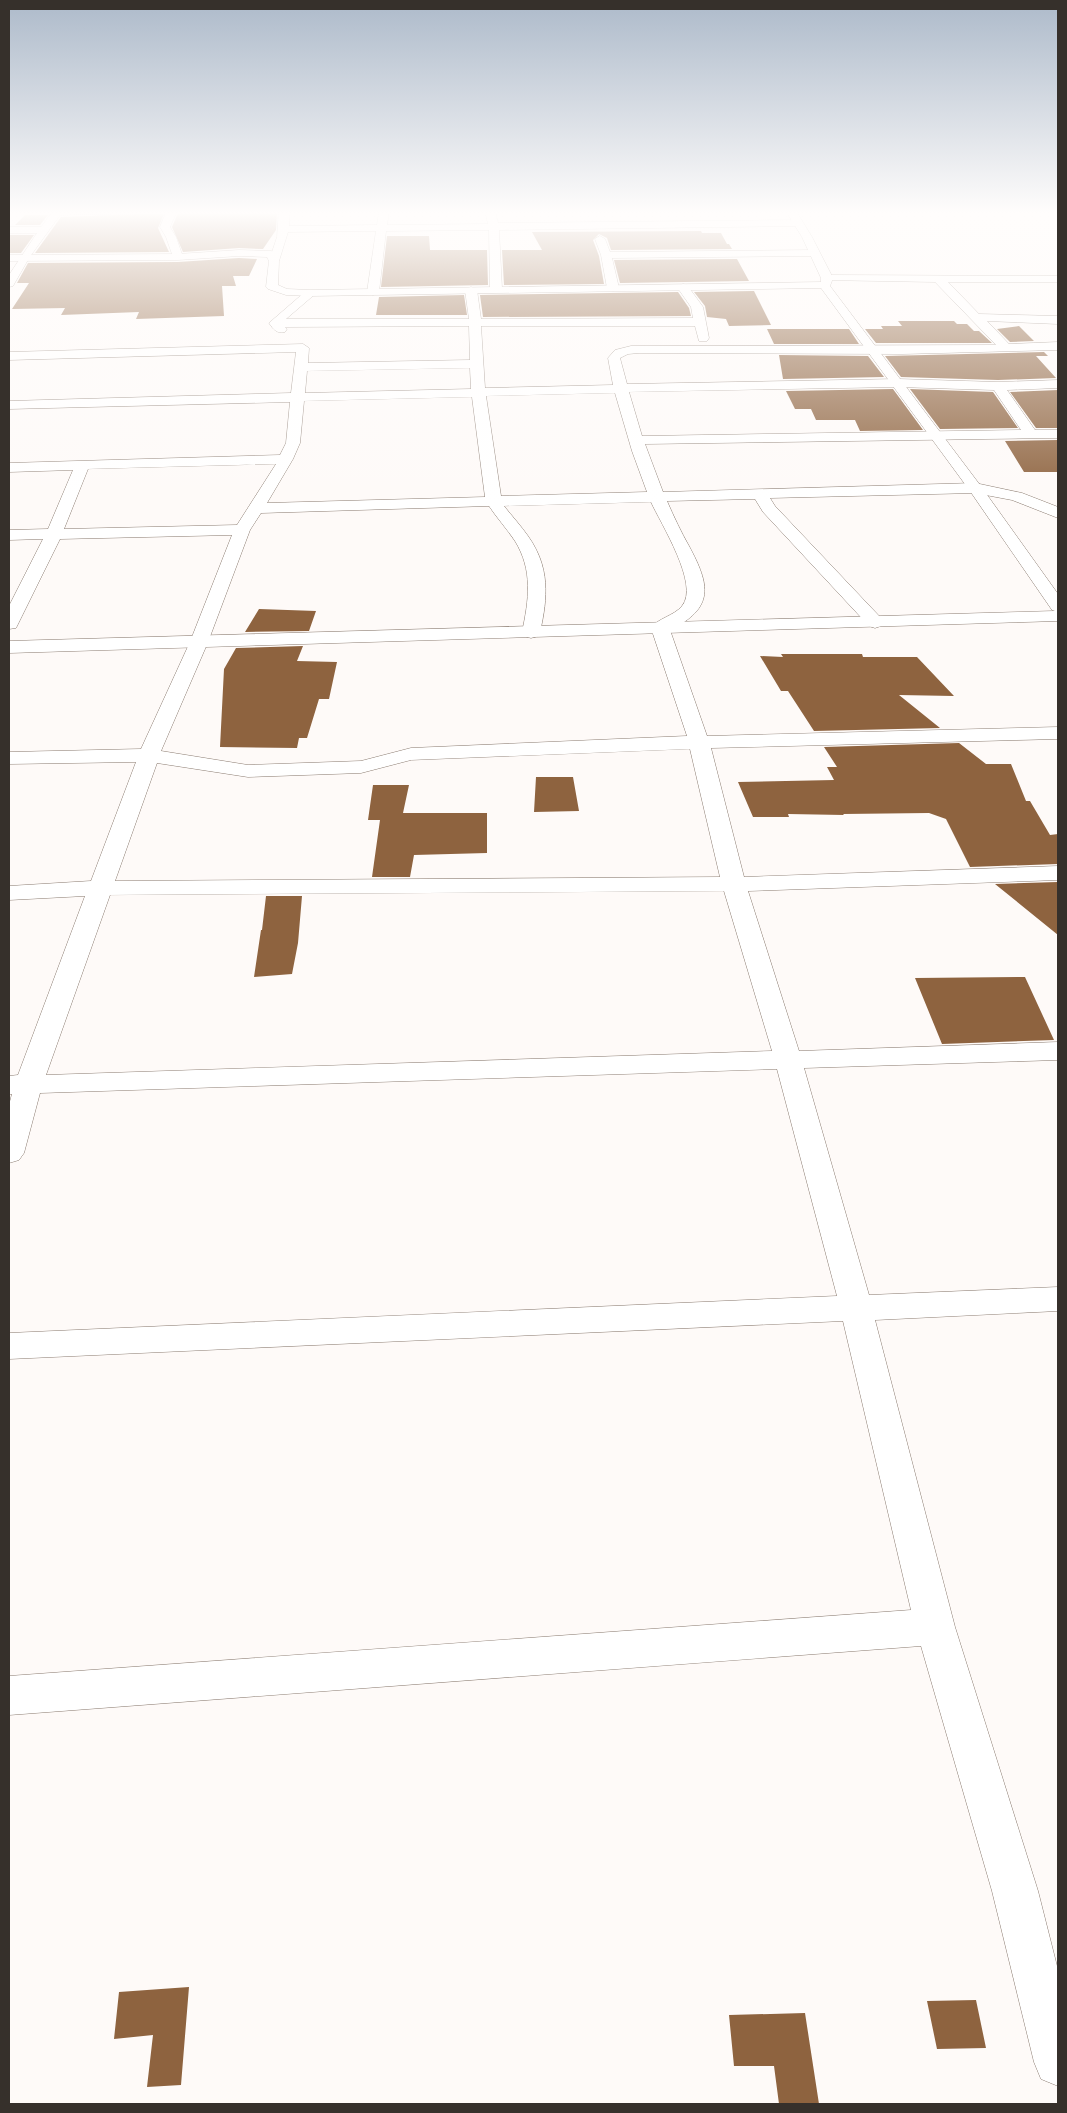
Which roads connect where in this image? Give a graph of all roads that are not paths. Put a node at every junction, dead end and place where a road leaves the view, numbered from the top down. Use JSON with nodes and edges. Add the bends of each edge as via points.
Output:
{"nodes":[{"id":1,"x":291,"y":310,"type":"edge"},
{"id":2,"x":473,"y":310,"type":"edge"},
{"id":3,"x":698,"y":310,"type":"edge"},
{"id":4,"x":845,"y":310,"type":"edge"},
{"id":5,"x":969,"y":310,"type":"edge"},
{"id":6,"x":976,"y":317,"type":"junction"},
{"id":7,"x":1058,"y":320,"type":"edge"},
{"id":8,"x":475,"y":322,"type":"junction"},
{"id":9,"x":701,"y":322,"type":"junction"},
{"id":10,"x":275,"y":323,"type":"junction"},
{"id":11,"x":1058,"y":346,"type":"edge"},
{"id":12,"x":303,"y":348,"type":"junction"},
{"id":13,"x":1006,"y":348,"type":"junction"},
{"id":14,"x":873,"y":350,"type":"junction"},
{"id":15,"x":707,"y":354,"type":"junction"},
{"id":16,"x":9,"y":356,"type":"edge"},
{"id":17,"x":476,"y":364,"type":"junction"},
{"id":18,"x":301,"y":368,"type":"junction"},
{"id":19,"x":898,"y":384,"type":"junction"},
{"id":20,"x":1058,"y":384,"type":"edge"},
{"id":21,"x":998,"y":386,"type":"junction"},
{"id":22,"x":620,"y":388,"type":"junction"},
{"id":23,"x":478,"y":391,"type":"junction"},
{"id":24,"x":298,"y":397,"type":"junction"},
{"id":25,"x":9,"y":404,"type":"edge"},
{"id":26,"x":1031,"y":434,"type":"junction"},
{"id":27,"x":1058,"y":434,"type":"edge"},
{"id":28,"x":937,"y":436,"type":"junction"},
{"id":29,"x":637,"y":440,"type":"junction"},
{"id":30,"x":286,"y":459,"type":"junction"},
{"id":31,"x":82,"y":465,"type":"junction"},
{"id":32,"x":9,"y":467,"type":"edge"},
{"id":33,"x":976,"y":488,"type":"junction"},
{"id":34,"x":759,"y":494,"type":"junction"},
{"id":35,"x":1050,"y":495,"type":"dead end"},
{"id":36,"x":1016,"y":496,"type":"junction"},
{"id":37,"x":656,"y":497,"type":"junction"},
{"id":38,"x":494,"y":502,"type":"junction"},
{"id":39,"x":255,"y":508,"type":"junction"},
{"id":40,"x":1058,"y":513,"type":"edge"},
{"id":41,"x":242,"y":530,"type":"junction"},
{"id":42,"x":54,"y":534,"type":"junction"},
{"id":43,"x":9,"y":535,"type":"edge"},
{"id":44,"x":1058,"y":606,"type":"edge"},
{"id":45,"x":1058,"y":616,"type":"edge"},
{"id":46,"x":875,"y":622,"type":"junction"},
{"id":47,"x":9,"y":624,"type":"edge"},
{"id":48,"x":660,"y":628,"type":"junction"},
{"id":49,"x":531,"y":632,"type":"junction"},
{"id":50,"x":199,"y":642,"type":"junction"},
{"id":51,"x":9,"y":647,"type":"edge"},
{"id":52,"x":1058,"y":733,"type":"edge"},
{"id":53,"x":699,"y":742,"type":"junction"},
{"id":54,"x":149,"y":755,"type":"junction"},
{"id":55,"x":9,"y":758,"type":"edge"},
{"id":56,"x":1058,"y":873,"type":"edge"},
{"id":57,"x":734,"y":884,"type":"junction"},
{"id":58,"x":101,"y":888,"type":"junction"},
{"id":59,"x":9,"y":893,"type":"edge"},
{"id":60,"x":1058,"y":1051,"type":"edge"},
{"id":61,"x":788,"y":1060,"type":"junction"},
{"id":62,"x":19,"y":1085,"type":"edge"},
{"id":63,"x":9,"y":1153,"type":"edge"},
{"id":64,"x":1058,"y":1298,"type":"edge"},
{"id":65,"x":856,"y":1308,"type":"junction"},
{"id":66,"x":9,"y":1346,"type":"edge"},
{"id":67,"x":934,"y":1628,"type":"junction"},
{"id":68,"x":9,"y":1696,"type":"edge"},
{"id":69,"x":1058,"y":2062,"type":"edge"}],
"edges":[{"from":1,"to":10,"type":"street"},
{"from":2,"to":8,"type":"street"},
{"from":3,"to":9,"type":"street"},
{"from":4,"to":14,"type":"street"},
{"from":5,"to":6,"type":"street"},
{"from":6,"to":7,"type":"street"},
{"from":6,"to":13,"type":"street"},
{"from":8,"to":9,"type":"street"},
{"from":8,"to":10,"type":"street"},
{"from":8,"to":17,"type":"street"},
{"from":9,"to":15,"type":"street"},
{"from":10,"to":12,"type":"street"},
{"from":11,"to":13,"type":"street"},
{"from":12,"to":16,"type":"street"},
{"from":12,"to":18,"type":"street"},
{"from":13,"to":14,"type":"street"},
{"from":14,"to":15,"type":"street"},
{"from":14,"to":19,"type":"street"},
{"from":15,"to":22,"type":"street","via":[[643,349],[623,351],[614,358]]},
{"from":17,"to":18,"type":"street"},
{"from":17,"to":23,"type":"street"},
{"from":18,"to":24,"type":"street"},
{"from":19,"to":21,"type":"street"},
{"from":19,"to":22,"type":"street","via":[[715,381]]},
{"from":19,"to":28,"type":"street"},
{"from":20,"to":21,"type":"street"},
{"from":21,"to":26,"type":"street"},
{"from":22,"to":23,"type":"street"},
{"from":22,"to":29,"type":"street"},
{"from":23,"to":24,"type":"street"},
{"from":23,"to":38,"type":"street"},
{"from":24,"to":25,"type":"street"},
{"from":24,"to":30,"type":"street","via":[[293,443]]},
{"from":26,"to":27,"type":"street"},
{"from":26,"to":28,"type":"street"},
{"from":28,"to":29,"type":"street"},
{"from":28,"to":33,"type":"street"},
{"from":29,"to":37,"type":"street"},
{"from":30,"to":31,"type":"street"},
{"from":30,"to":39,"type":"street"},
{"from":31,"to":32,"type":"street"},
{"from":31,"to":42,"type":"street"},
{"from":33,"to":34,"type":"street"},
{"from":33,"to":36,"type":"street"},
{"from":33,"to":44,"type":"street"},
{"from":34,"to":37,"type":"street"},
{"from":34,"to":46,"type":"street","via":[[769,509]]},
{"from":35,"to":36,"type":"street"},
{"from":36,"to":40,"type":"street"},
{"from":37,"to":38,"type":"street"},
{"from":37,"to":48,"type":"street","via":[[688,561],[697,593],[692,606],[680,619]]},
{"from":38,"to":39,"type":"street"},
{"from":38,"to":49,"type":"street","via":[[522,539],[534,565],[539,585]]},
{"from":39,"to":41,"type":"street"},
{"from":41,"to":42,"type":"street"},
{"from":41,"to":50,"type":"street"},
{"from":42,"to":43,"type":"street"},
{"from":42,"to":47,"type":"street"},
{"from":45,"to":46,"type":"street"},
{"from":46,"to":48,"type":"street"},
{"from":48,"to":49,"type":"street"},
{"from":48,"to":53,"type":"street"},
{"from":49,"to":50,"type":"street"},
{"from":50,"to":51,"type":"street"},
{"from":50,"to":54,"type":"street"},
{"from":52,"to":53,"type":"street"},
{"from":53,"to":54,"type":"street","via":[[411,754],[361,768],[248,771]]},
{"from":53,"to":57,"type":"street"},
{"from":54,"to":55,"type":"street"},
{"from":54,"to":58,"type":"street"},
{"from":56,"to":57,"type":"street"},
{"from":57,"to":58,"type":"street"},
{"from":57,"to":61,"type":"street"},
{"from":58,"to":59,"type":"street"},
{"from":58,"to":62,"type":"street"},
{"from":60,"to":61,"type":"street"},
{"from":61,"to":62,"type":"street"},
{"from":61,"to":65,"type":"street"},
{"from":62,"to":63,"type":"street"},
{"from":64,"to":65,"type":"street"},
{"from":65,"to":66,"type":"street"},
{"from":65,"to":67,"type":"street"},
{"from":67,"to":68,"type":"street"},
{"from":67,"to":69,"type":"street","via":[[1015,1891]]}]}
